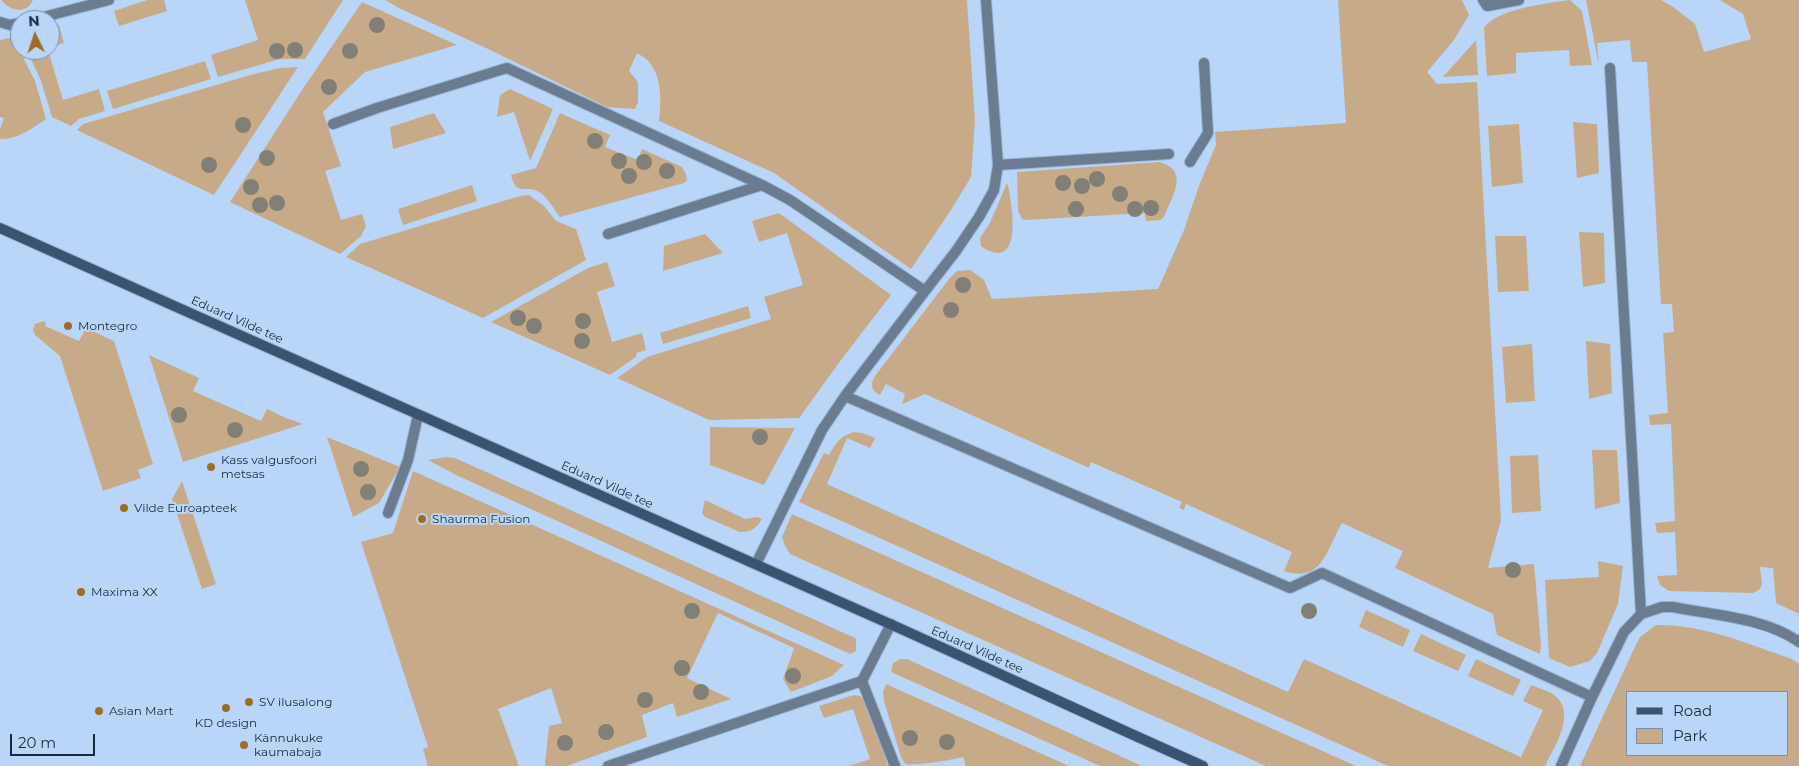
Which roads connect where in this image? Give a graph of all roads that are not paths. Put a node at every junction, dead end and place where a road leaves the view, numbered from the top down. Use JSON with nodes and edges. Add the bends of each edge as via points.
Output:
{"nodes":[{"id":1,"x":109,"y":0,"type":"edge"},
{"id":2,"x":986,"y":0,"type":"edge"},
{"id":3,"x":1482,"y":0,"type":"edge"},
{"id":4,"x":1520,"y":0,"type":"edge"},
{"id":5,"x":60,"y":13,"type":"edge"},
{"id":6,"x":1204,"y":64,"type":"dead end"},
{"id":7,"x":1610,"y":68,"type":"dead end"},
{"id":8,"x":333,"y":124,"type":"dead end"},
{"id":9,"x":1169,"y":154,"type":"dead end"},
{"id":10,"x":1190,"y":162,"type":"dead end"},
{"id":11,"x":998,"y":165,"type":"junction"},
{"id":12,"x":762,"y":185,"type":"junction"},
{"id":13,"x":0,"y":228,"type":"edge"},
{"id":14,"x":608,"y":234,"type":"dead end"},
{"id":15,"x":925,"y":290,"type":"junction"},
{"id":16,"x":845,"y":396,"type":"junction"},
{"id":17,"x":418,"y":415,"type":"junction"},
{"id":18,"x":388,"y":513,"type":"dead end"},
{"id":19,"x":756,"y":564,"type":"junction"},
{"id":20,"x":1641,"y":614,"type":"junction"},
{"id":21,"x":891,"y":624,"type":"junction"},
{"id":22,"x":1799,"y":642,"type":"edge"},
{"id":23,"x":862,"y":681,"type":"junction"},
{"id":24,"x":1592,"y":697,"type":"junction"},
{"id":25,"x":608,"y":766,"type":"edge"},
{"id":26,"x":895,"y":766,"type":"edge"},
{"id":27,"x":1204,"y":766,"type":"edge"},
{"id":28,"x":1561,"y":766,"type":"edge"}],
"edges":[{"from":1,"to":5,"type":"street"},
{"from":2,"to":11,"type":"street"},
{"from":3,"to":4,"type":"street","via":[[1487,6]]},
{"from":6,"to":10,"type":"street","via":[[1208,132]]},
{"from":7,"to":20,"type":"street"},
{"from":8,"to":12,"type":"street","via":[[507,68]]},
{"from":9,"to":11,"type":"street"},
{"from":11,"to":15,"type":"street","via":[[994,190],[979,217]]},
{"from":12,"to":14,"type":"street"},
{"from":12,"to":15,"type":"street","via":[[790,200]]},
{"from":13,"to":17,"type":"street","name":"Eduard Vilde tee"},
{"from":15,"to":16,"type":"street"},
{"from":16,"to":19,"type":"street","via":[[822,430]]},
{"from":16,"to":24,"type":"street","via":[[1290,588],[1322,573]]},
{"from":17,"to":18,"type":"street","via":[[408,460]]},
{"from":17,"to":19,"type":"street","name":"Eduard Vilde tee"},
{"from":19,"to":21,"type":"street","name":"Eduard Vilde tee"},
{"from":20,"to":22,"type":"street","via":[[1662,607],[1683,609],[1758,623]]},
{"from":20,"to":24,"type":"street","via":[[1624,632]]},
{"from":21,"to":23,"type":"street"},
{"from":21,"to":27,"type":"street","name":"Eduard Vilde tee"},
{"from":23,"to":25,"type":"street"},
{"from":23,"to":26,"type":"street"},
{"from":24,"to":28,"type":"street"}]}
